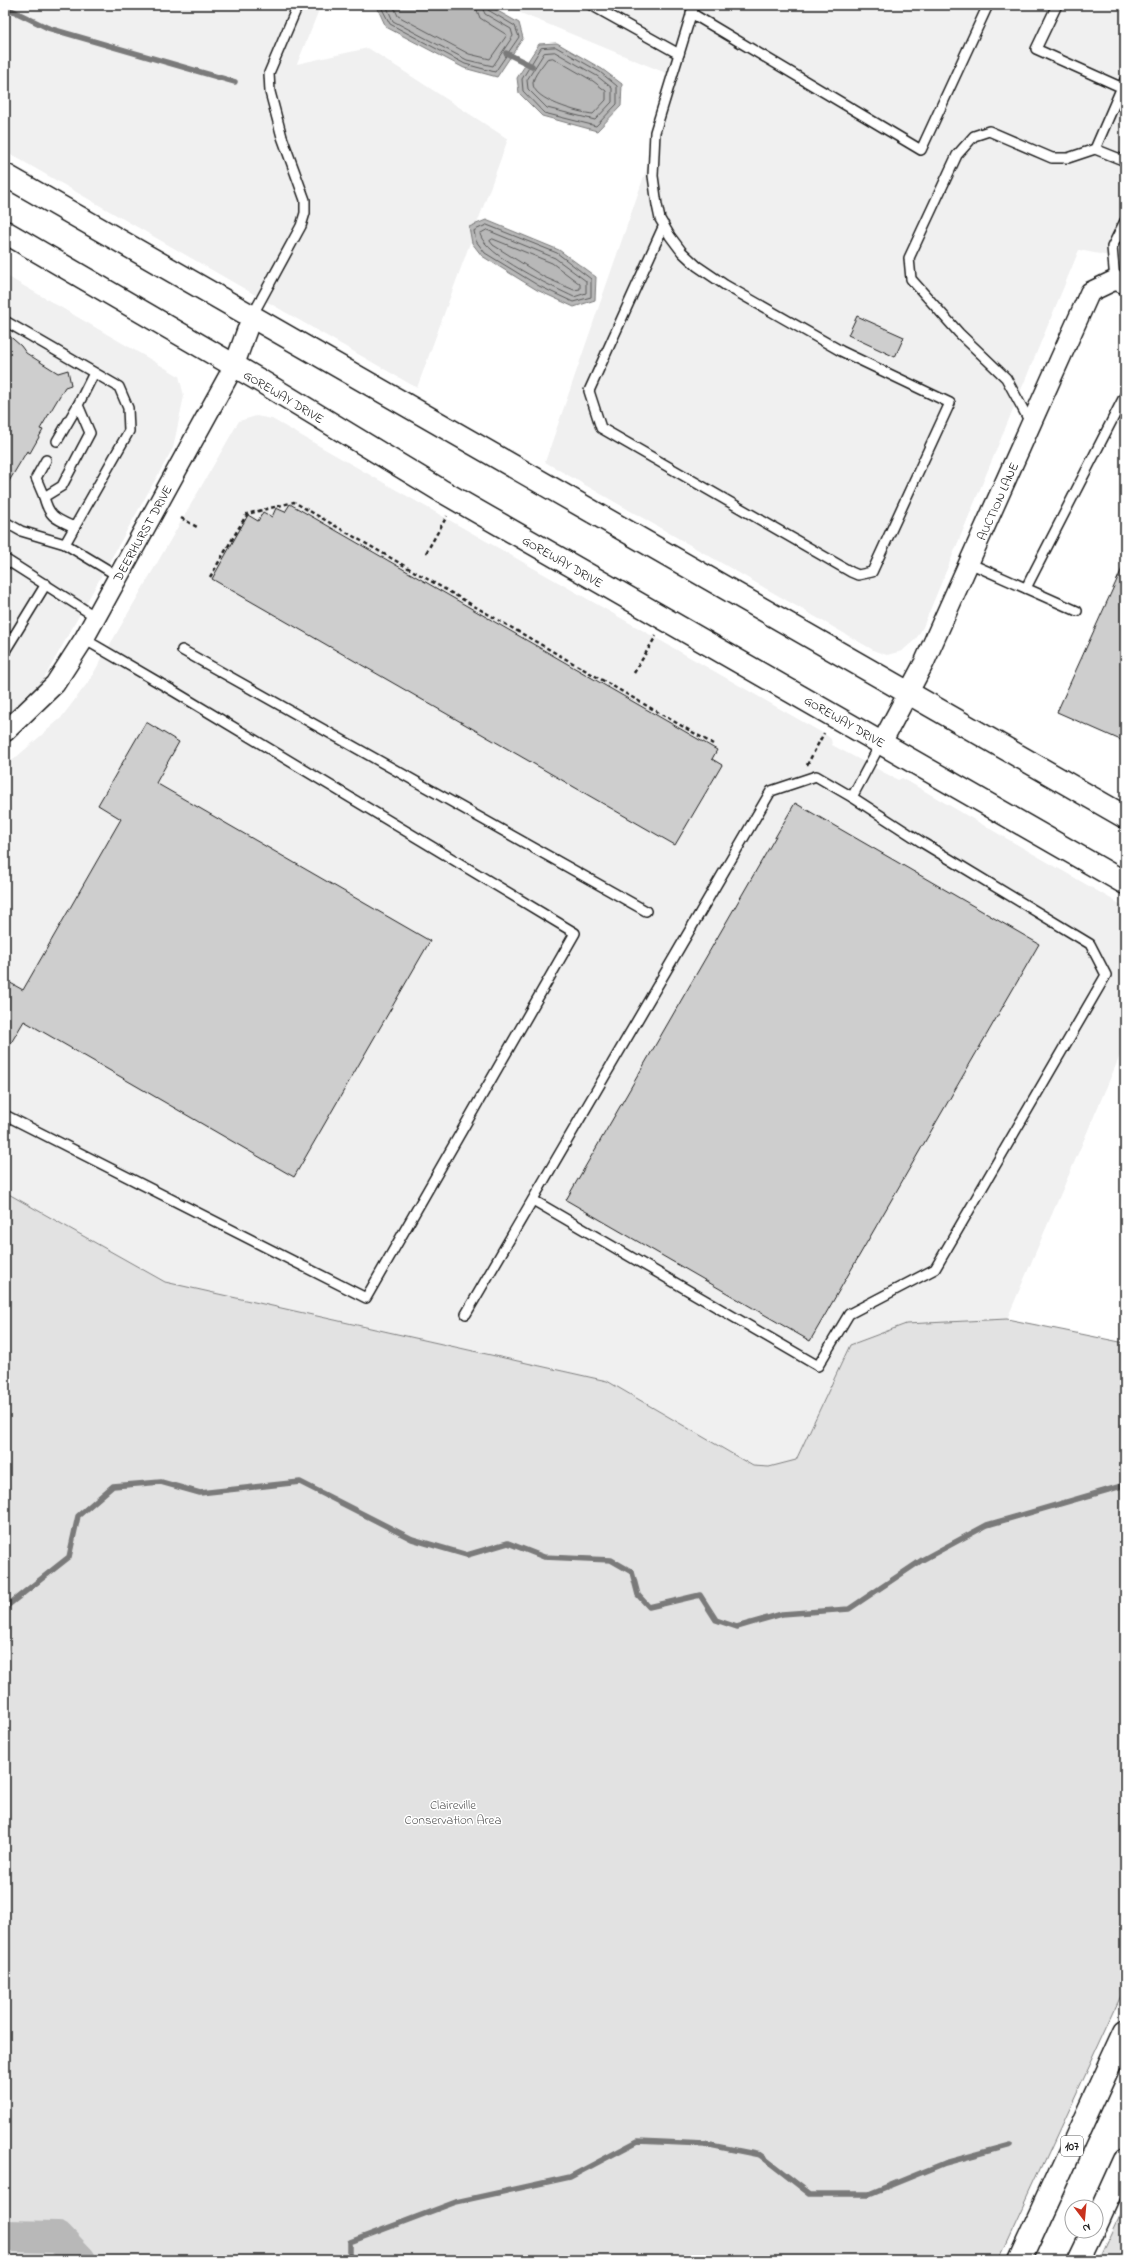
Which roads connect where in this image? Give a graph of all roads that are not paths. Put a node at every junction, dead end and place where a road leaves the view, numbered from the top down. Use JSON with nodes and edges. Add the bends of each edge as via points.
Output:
{"nodes":[{"id":1,"x":298,"y":5,"type":"edge"},
{"id":2,"x":591,"y":5,"type":"edge"},
{"id":3,"x":988,"y":5,"type":"edge"},
{"id":4,"x":1057,"y":5,"type":"edge"},
{"id":5,"x":692,"y":9,"type":"edge"},
{"id":6,"x":678,"y":54,"type":"junction"},
{"id":7,"x":1124,"y":85,"type":"edge"},
{"id":8,"x":1095,"y":149,"type":"junction"},
{"id":9,"x":1125,"y":161,"type":"edge"},
{"id":10,"x":5,"y":175,"type":"edge"},
{"id":11,"x":1125,"y":220,"type":"edge"},
{"id":12,"x":664,"y":225,"type":"junction"},
{"id":13,"x":5,"y":232,"type":"edge"},
{"id":14,"x":1120,"y":282,"type":"edge"},
{"id":15,"x":252,"y":316,"type":"junction"},
{"id":16,"x":5,"y":321,"type":"edge"},
{"id":17,"x":234,"y":366,"type":"junction"},
{"id":18,"x":94,"y":373,"type":"junction"},
{"id":19,"x":1125,"y":395,"type":"edge"},
{"id":20,"x":78,"y":404,"type":"junction"},
{"id":21,"x":1031,"y":425,"type":"junction"},
{"id":22,"x":57,"y":441,"type":"dead end"},
{"id":23,"x":46,"y":460,"type":"dead end"},
{"id":24,"x":44,"y":497,"type":"junction"},
{"id":25,"x":5,"y":522,"type":"edge"},
{"id":26,"x":74,"y":527,"type":"junction"},
{"id":27,"x":65,"y":544,"type":"junction"},
{"id":28,"x":5,"y":560,"type":"edge"},
{"id":29,"x":969,"y":563,"type":"junction"},
{"id":30,"x":118,"y":576,"type":"junction"},
{"id":31,"x":46,"y":584,"type":"junction"},
{"id":32,"x":1026,"y":588,"type":"junction"},
{"id":33,"x":1077,"y":611,"type":"dead end"},
{"id":34,"x":96,"y":617,"type":"junction"},
{"id":35,"x":84,"y":639,"type":"junction"},
{"id":36,"x":5,"y":650,"type":"edge"},
{"id":37,"x":182,"y":650,"type":"dead end"},
{"id":38,"x":907,"y":694,"type":"junction"},
{"id":39,"x":5,"y":732,"type":"edge"},
{"id":40,"x":882,"y":742,"type":"junction"},
{"id":41,"x":852,"y":797,"type":"junction"},
{"id":42,"x":1125,"y":817,"type":"edge"},
{"id":43,"x":1125,"y":883,"type":"edge"},
{"id":44,"x":646,"y":911,"type":"dead end"},
{"id":45,"x":5,"y":1115,"type":"edge"},
{"id":46,"x":532,"y":1200,"type":"junction"},
{"id":47,"x":466,"y":1314,"type":"dead end"},
{"id":48,"x":1125,"y":2031,"type":"edge"},
{"id":49,"x":1125,"y":2160,"type":"edge"},
{"id":50,"x":1104,"y":2206,"type":"edge"},
{"id":51,"x":1089,"y":2239,"type":"edge"},
{"id":52,"x":1020,"y":2260,"type":"edge"},
{"id":53,"x":1079,"y":2260,"type":"edge"}],
"edges":[{"from":1,"to":15,"type":"lane","via":[[270,73],[270,92],[282,137],[304,200],[305,213],[301,226]]},
{"from":2,"to":6,"type":"lane"},
{"from":3,"to":5,"type":"lane","via":[[921,150]]},
{"from":4,"to":7,"type":"lane","via":[[1036,49]]},
{"from":5,"to":6,"type":"lane"},
{"from":6,"to":12,"type":"lane","via":[[654,132],[653,176],[657,205]]},
{"from":7,"to":8,"type":"lane"},
{"from":8,"to":9,"type":"lane"},
{"from":8,"to":21,"type":"lane","via":[[1068,158],[1052,158],[989,131],[974,136],[957,155],[909,258],[911,279],[959,333],[1006,378]]},
{"from":10,"to":15,"type":"main road"},
{"from":11,"to":14,"type":"lane","via":[[1112,247]]},
{"from":12,"to":12,"type":"lane","via":[[682,252],[724,285],[841,352],[950,403],[872,572],[858,576],[601,428],[589,391]]},
{"from":13,"to":17,"type":"main road","name":"GOREWAY DRIVE"},
{"from":14,"to":21,"type":"street","name":"AUCTION LANE","via":[[1090,292]]},
{"from":15,"to":17,"type":"street","name":"DEERHURST DRIVE"},
{"from":15,"to":38,"type":"main road"},
{"from":16,"to":18,"type":"lane"},
{"from":17,"to":30,"type":"street","name":"DEERHURST DRIVE"},
{"from":17,"to":40,"type":"main road","name":"GOREWAY DRIVE","via":[[440,490]]},
{"from":18,"to":20,"type":"lane"},
{"from":18,"to":26,"type":"lane","via":[[118,387],[128,408],[129,431]]},
{"from":19,"to":32,"type":"lane"},
{"from":20,"to":22,"type":"lane"},
{"from":20,"to":24,"type":"lane","via":[[90,433],[62,486]]},
{"from":21,"to":29,"type":"street","name":"AUCTION LANE"},
{"from":23,"to":24,"type":"lane","via":[[36,478]]},
{"from":24,"to":26,"type":"lane","via":[[48,512],[56,519]]},
{"from":25,"to":27,"type":"lane","via":[[21,531]]},
{"from":26,"to":27,"type":"lane"},
{"from":27,"to":30,"type":"lane"},
{"from":28,"to":31,"type":"lane"},
{"from":29,"to":32,"type":"lane"},
{"from":29,"to":38,"type":"street","name":"AUCTION LANE"},
{"from":30,"to":34,"type":"street","name":"DEERHURST DRIVE"},
{"from":31,"to":34,"type":"lane"},
{"from":31,"to":36,"type":"lane"},
{"from":32,"to":33,"type":"lane"},
{"from":34,"to":35,"type":"street","name":"DEERHURST DRIVE"},
{"from":35,"to":39,"type":"street","name":"DEERHURST DRIVE","via":[[55,684]]},
{"from":35,"to":45,"type":"lane","via":[[575,933],[366,1298]]},
{"from":37,"to":44,"type":"lane"},
{"from":38,"to":40,"type":"street","name":"AUCTION LANE"},
{"from":38,"to":42,"type":"main road"},
{"from":40,"to":41,"type":"lane"},
{"from":40,"to":43,"type":"main road","name":"GOREWAY DRIVE"},
{"from":41,"to":46,"type":"lane","via":[[816,776],[771,791]]},
{"from":41,"to":46,"type":"lane","via":[[1090,944],[1106,975],[935,1269],[849,1314],[818,1366]]},
{"from":46,"to":47,"type":"lane"},
{"from":48,"to":52,"type":"main road","number":"107"},
{"from":49,"to":50,"type":"main road"},
{"from":51,"to":53,"type":"main road"}]}
